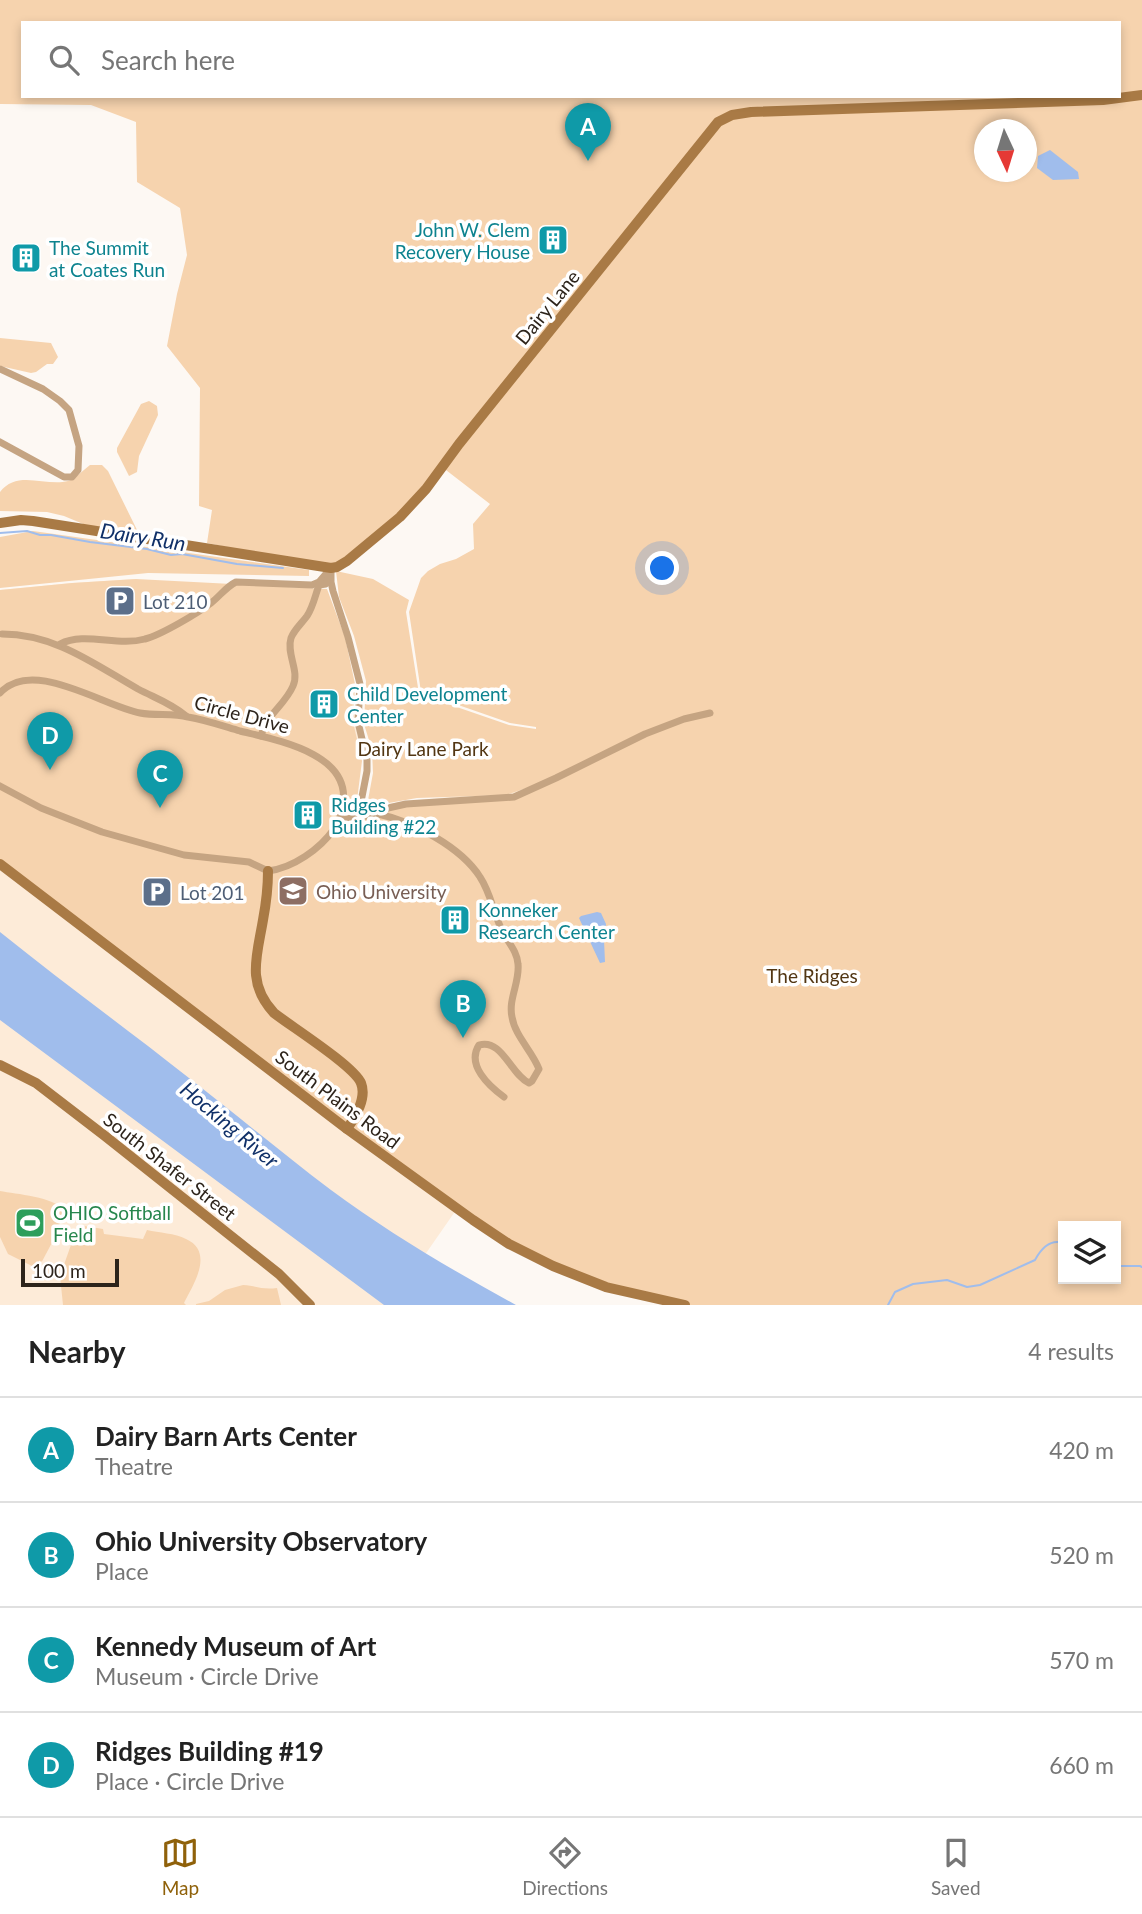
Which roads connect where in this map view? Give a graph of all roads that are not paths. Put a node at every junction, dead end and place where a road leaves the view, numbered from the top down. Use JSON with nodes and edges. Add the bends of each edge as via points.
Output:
{"nodes":[{"id":1,"x":1142,"y":95,"type":"edge"},
{"id":2,"x":1119,"y":98,"type":"edge"},
{"id":3,"x":1121,"y":98,"type":"edge"},
{"id":4,"x":0,"y":369,"type":"edge"},
{"id":5,"x":0,"y":442,"type":"edge"},
{"id":6,"x":0,"y":523,"type":"edge"},
{"id":7,"x":331,"y":568,"type":"junction"},
{"id":8,"x":2,"y":634,"type":"dead end"},
{"id":9,"x":60,"y":644,"type":"junction"},
{"id":10,"x":0,"y":693,"type":"edge"},
{"id":11,"x":710,"y":713,"type":"dead end"},
{"id":12,"x":187,"y":716,"type":"junction"},
{"id":13,"x":261,"y":736,"type":"junction"},
{"id":14,"x":0,"y":786,"type":"edge"},
{"id":15,"x":378,"y":814,"type":"junction"},
{"id":16,"x":358,"y":817,"type":"junction"},
{"id":17,"x":340,"y":820,"type":"junction"},
{"id":18,"x":0,"y":864,"type":"edge"},
{"id":19,"x":268,"y":871,"type":"junction"},
{"id":20,"x":0,"y":1065,"type":"edge"},
{"id":21,"x":504,"y":1097,"type":"dead end"},
{"id":22,"x":347,"y":1129,"type":"junction"},
{"id":23,"x":310,"y":1305,"type":"edge"},
{"id":24,"x":684,"y":1305,"type":"edge"}],
"edges":[{"from":1,"to":3,"type":"street","name":"Dairy Lane"},
{"from":2,"to":7,"type":"street","name":"Dairy Lane","via":[[751,112],[726,117],[706,135],[414,503],[361,550]]},
{"from":4,"to":5,"type":"street","via":[[43,389],[69,410],[79,446],[78,470],[72,477],[64,477]]},
{"from":6,"to":7,"type":"street","via":[[33,521]]},
{"from":7,"to":9,"type":"street","via":[[312,585],[236,582],[197,613],[150,638],[71,638]]},
{"from":7,"to":13,"type":"street","via":[[291,639],[292,689]]},
{"from":7,"to":16,"type":"street","via":[[331,585],[360,684],[358,722],[367,760]]},
{"from":8,"to":9,"type":"street"},
{"from":9,"to":12,"type":"street"},
{"from":10,"to":12,"type":"street","name":"Circle Drive","via":[[13,683],[32,680],[143,714]]},
{"from":11,"to":15,"type":"street","via":[[645,734],[514,797],[407,804]]},
{"from":12,"to":13,"type":"street","name":"Circle Drive"},
{"from":13,"to":17,"type":"street","name":"Circle Drive","via":[[311,753],[333,769],[342,783]]},
{"from":14,"to":19,"type":"street","via":[[102,832],[184,855],[249,862]]},
{"from":15,"to":16,"type":"street"},
{"from":15,"to":21,"type":"street","via":[[414,826],[465,859],[488,892],[518,962],[512,1019],[539,1069],[533,1081],[525,1082],[495,1048],[479,1045],[474,1056],[477,1069]]},
{"from":16,"to":17,"type":"street"},
{"from":17,"to":19,"type":"street","via":[[300,860]]},
{"from":18,"to":22,"type":"street","name":"South Plains Road"},
{"from":19,"to":22,"type":"street","via":[[256,979],[274,1013],[344,1064],[360,1082],[361,1101]]},
{"from":20,"to":23,"type":"street","name":"South Shafer Street","via":[[36,1083],[279,1274]]},
{"from":22,"to":24,"type":"street","name":"South Plains Road","via":[[509,1244],[606,1287]]}]}
